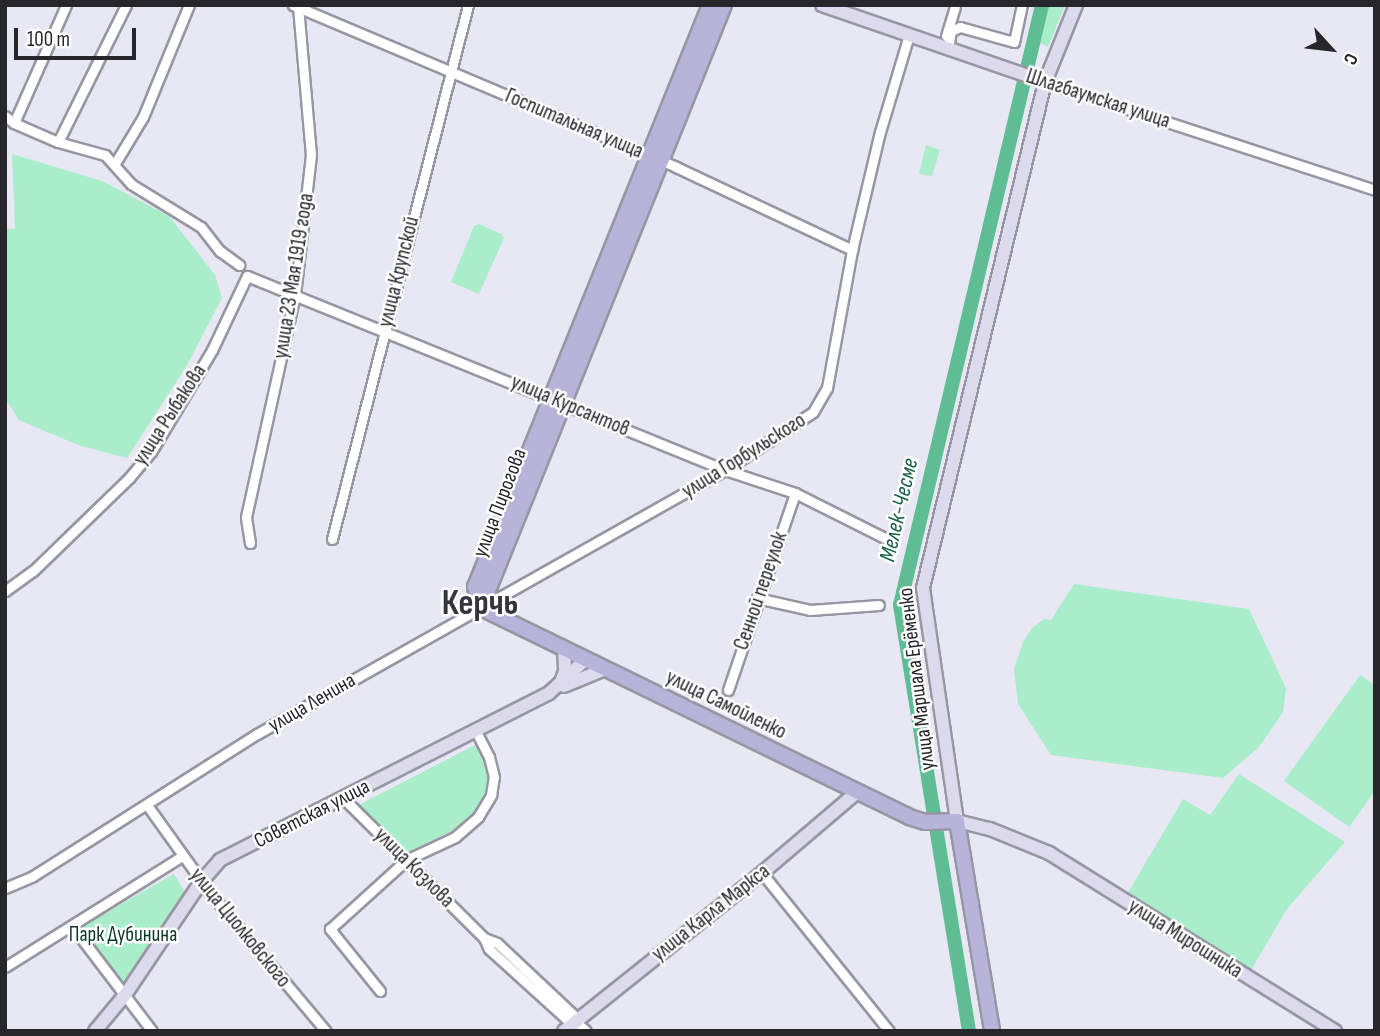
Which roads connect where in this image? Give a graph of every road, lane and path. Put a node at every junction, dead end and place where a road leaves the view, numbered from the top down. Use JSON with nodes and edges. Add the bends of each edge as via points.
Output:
{"nodes":[{"id":1,"x":66,"y":5,"type":"edge"},
{"id":2,"x":127,"y":5,"type":"edge"},
{"id":3,"x":189,"y":5,"type":"edge"},
{"id":4,"x":468,"y":5,"type":"edge"},
{"id":5,"x":710,"y":5,"type":"edge"},
{"id":6,"x":724,"y":5,"type":"edge"},
{"id":7,"x":822,"y":5,"type":"edge"},
{"id":8,"x":1022,"y":5,"type":"edge"},
{"id":9,"x":1076,"y":5,"type":"edge"},
{"id":10,"x":296,"y":6,"type":"edge"},
{"id":11,"x":955,"y":6,"type":"edge"},
{"id":12,"x":949,"y":30,"type":"junction"},
{"id":13,"x":909,"y":35,"type":"junction"},
{"id":14,"x":945,"y":48,"type":"junction"},
{"id":15,"x":449,"y":71,"type":"junction"},
{"id":16,"x":1041,"y":80,"type":"junction"},
{"id":17,"x":5,"y":116,"type":"edge"},
{"id":18,"x":14,"y":123,"type":"junction"},
{"id":19,"x":58,"y":142,"type":"junction"},
{"id":20,"x":656,"y":158,"type":"junction"},
{"id":21,"x":114,"y":165,"type":"junction"},
{"id":22,"x":1375,"y":190,"type":"edge"},
{"id":23,"x":852,"y":250,"type":"junction"},
{"id":24,"x":239,"y":265,"type":"dead end"},
{"id":25,"x":247,"y":276,"type":"joint"},
{"id":26,"x":295,"y":295,"type":"junction"},
{"id":27,"x":385,"y":330,"type":"junction"},
{"id":28,"x":556,"y":401,"type":"junction"},
{"id":29,"x":725,"y":470,"type":"junction"},
{"id":30,"x":795,"y":493,"type":"junction"},
{"id":31,"x":332,"y":539,"type":"dead end"},
{"id":32,"x":891,"y":541,"type":"dead end"},
{"id":33,"x":250,"y":543,"type":"dead end"},
{"id":34,"x":5,"y":591,"type":"edge"},
{"id":35,"x":757,"y":598,"type":"junction"},
{"id":36,"x":878,"y":605,"type":"dead end"},
{"id":37,"x":481,"y":608,"type":"junction"},
{"id":38,"x":564,"y":648,"type":"junction"},
{"id":39,"x":585,"y":660,"type":"junction"},
{"id":40,"x":605,"y":669,"type":"junction"},
{"id":41,"x":557,"y":689,"type":"junction"},
{"id":42,"x":728,"y":690,"type":"dead end"},
{"id":43,"x":476,"y":732,"type":"junction"},
{"id":44,"x":856,"y":793,"type":"junction"},
{"id":45,"x":344,"y":799,"type":"junction"},
{"id":46,"x":147,"y":805,"type":"junction"},
{"id":47,"x":950,"y":820,"type":"junction"},
{"id":48,"x":183,"y":856,"type":"junction"},
{"id":49,"x":406,"y":860,"type":"junction"},
{"id":50,"x":762,"y":873,"type":"junction"},
{"id":51,"x":201,"y":882,"type":"junction"},
{"id":52,"x":5,"y":888,"type":"edge"},
{"id":53,"x":72,"y":926,"type":"junction"},
{"id":54,"x":5,"y":967,"type":"edge"},
{"id":55,"x":380,"y":991,"type":"dead end"},
{"id":56,"x":125,"y":995,"type":"junction"},
{"id":57,"x":575,"y":1025,"type":"edge"},
{"id":58,"x":95,"y":1031,"type":"edge"},
{"id":59,"x":152,"y":1031,"type":"edge"},
{"id":60,"x":326,"y":1031,"type":"edge"},
{"id":61,"x":889,"y":1031,"type":"edge"},
{"id":62,"x":992,"y":1031,"type":"edge"},
{"id":63,"x":1335,"y":1031,"type":"edge"}],
"edges":[{"from":1,"to":18,"type":"street"},
{"from":2,"to":19,"type":"street"},
{"from":3,"to":21,"type":"street","via":[[143,117]]},
{"from":4,"to":15,"type":"street","name":"улица Крупской"},
{"from":5,"to":20,"type":"main road","name":"улица Пирогова"},
{"from":6,"to":20,"type":"main road","name":"улица Пирогова"},
{"from":7,"to":13,"type":"main road","name":"Шлагбаумская улица"},
{"from":8,"to":12,"type":"street","via":[[1014,42],[960,27]]},
{"from":9,"to":16,"type":"main road","name":"улица Маршала Ерёменко"},
{"from":10,"to":15,"type":"street","name":"Госпитальная улица"},
{"from":10,"to":26,"type":"street","name":"улица 23 Мая 1919 года","via":[[311,155]]},
{"from":11,"to":12,"type":"street"},
{"from":12,"to":14,"type":"street"},
{"from":13,"to":14,"type":"main road","name":"Шлагбаумская улица"},
{"from":13,"to":23,"type":"street","name":"улица Горбульского"},
{"from":14,"to":16,"type":"main road","name":"Шлагбаумская улица"},
{"from":15,"to":20,"type":"street","name":"Госпитальная улица"},
{"from":15,"to":27,"type":"street","name":"улица Крупской"},
{"from":16,"to":22,"type":"street","name":"Шлагбаумская улица"},
{"from":16,"to":47,"type":"main road","name":"улица Маршала Ерёменко","via":[[923,587]]},
{"from":17,"to":18,"type":"street"},
{"from":18,"to":19,"type":"street"},
{"from":19,"to":21,"type":"street","via":[[105,155]]},
{"from":20,"to":23,"type":"street","name":"Госпитальная улица"},
{"from":20,"to":28,"type":"main road","name":"улица Пирогова"},
{"from":21,"to":24,"type":"street","via":[[145,194],[201,227],[220,251]]},
{"from":23,"to":29,"type":"street","name":"улица Горбульского","via":[[823,396],[813,412]]},
{"from":25,"to":26,"type":"street","name":"улица Курсантов"},
{"from":25,"to":34,"type":"street","name":"улица Рыбакова","via":[[212,350],[151,452],[33,571]]},
{"from":26,"to":27,"type":"street","name":"улица Курсантов"},
{"from":26,"to":33,"type":"street","name":"улица 23 Мая 1919 года","via":[[246,517]]},
{"from":27,"to":28,"type":"street","name":"улица Курсантов"},
{"from":27,"to":31,"type":"street","name":"улица Крупской"},
{"from":28,"to":29,"type":"street","name":"улица Курсантов"},
{"from":28,"to":37,"type":"main road","name":"улица Пирогова","via":[[475,587]]},
{"from":29,"to":30,"type":"street","name":"улица Курсантов"},
{"from":29,"to":37,"type":"street","name":"улица Горбульского"},
{"from":30,"to":32,"type":"street","name":"улица Курсантов"},
{"from":30,"to":35,"type":"street","name":"Сенной переулок"},
{"from":35,"to":36,"type":"street","via":[[810,610]]},
{"from":35,"to":42,"type":"street","name":"Сенной переулок"},
{"from":37,"to":38,"type":"main road","name":"улица Самойленко"},
{"from":37,"to":46,"type":"street","name":"улица Ленина","via":[[257,734]]},
{"from":38,"to":39,"type":"main road","name":"улица Самойленко"},
{"from":38,"to":41,"type":"main road","via":[[565,671]]},
{"from":39,"to":40,"type":"main road","name":"улица Самойленко"},
{"from":39,"to":41,"type":"main road","name":"Советская улица"},
{"from":40,"to":41,"type":"main road"},
{"from":40,"to":44,"type":"main road","name":"улица Самойленко"},
{"from":41,"to":43,"type":"main road","name":"Советская улица"},
{"from":43,"to":45,"type":"main road","name":"Советская улица"},
{"from":43,"to":49,"type":"street","via":[[493,768],[493,786],[485,807],[455,837]]},
{"from":44,"to":47,"type":"main road","name":"улица Самойленко","via":[[925,822]]},
{"from":44,"to":50,"type":"main road","name":"улица Карла Маркса"},
{"from":45,"to":49,"type":"street","name":"улица Козлова"},
{"from":45,"to":51,"type":"main road","name":"Советская улица","via":[[220,860]]},
{"from":46,"to":48,"type":"street","name":"улица Циолковского"},
{"from":46,"to":52,"type":"street","name":"улица Ленина","via":[[33,876]]},
{"from":47,"to":62,"type":"main road","name":"улица Маршала Ерёменко"},
{"from":47,"to":63,"type":"main road","name":"улица Мирошника","via":[[1037,847]]},
{"from":48,"to":51,"type":"street","name":"улица Циолковского"},
{"from":48,"to":53,"type":"street"},
{"from":49,"to":55,"type":"street","via":[[330,929]]},
{"from":49,"to":57,"type":"street","name":"улица Козлова","via":[[484,938],[489,949]]},
{"from":50,"to":57,"type":"main road","name":"улица Карла Маркса"},
{"from":50,"to":61,"type":"street"},
{"from":51,"to":56,"type":"main road","name":"Советская улица"},
{"from":51,"to":60,"type":"street","name":"улица Циолковского"},
{"from":53,"to":54,"type":"street"},
{"from":53,"to":56,"type":"street"},
{"from":56,"to":58,"type":"main road","name":"Советская улица"},
{"from":56,"to":59,"type":"street"}]}
